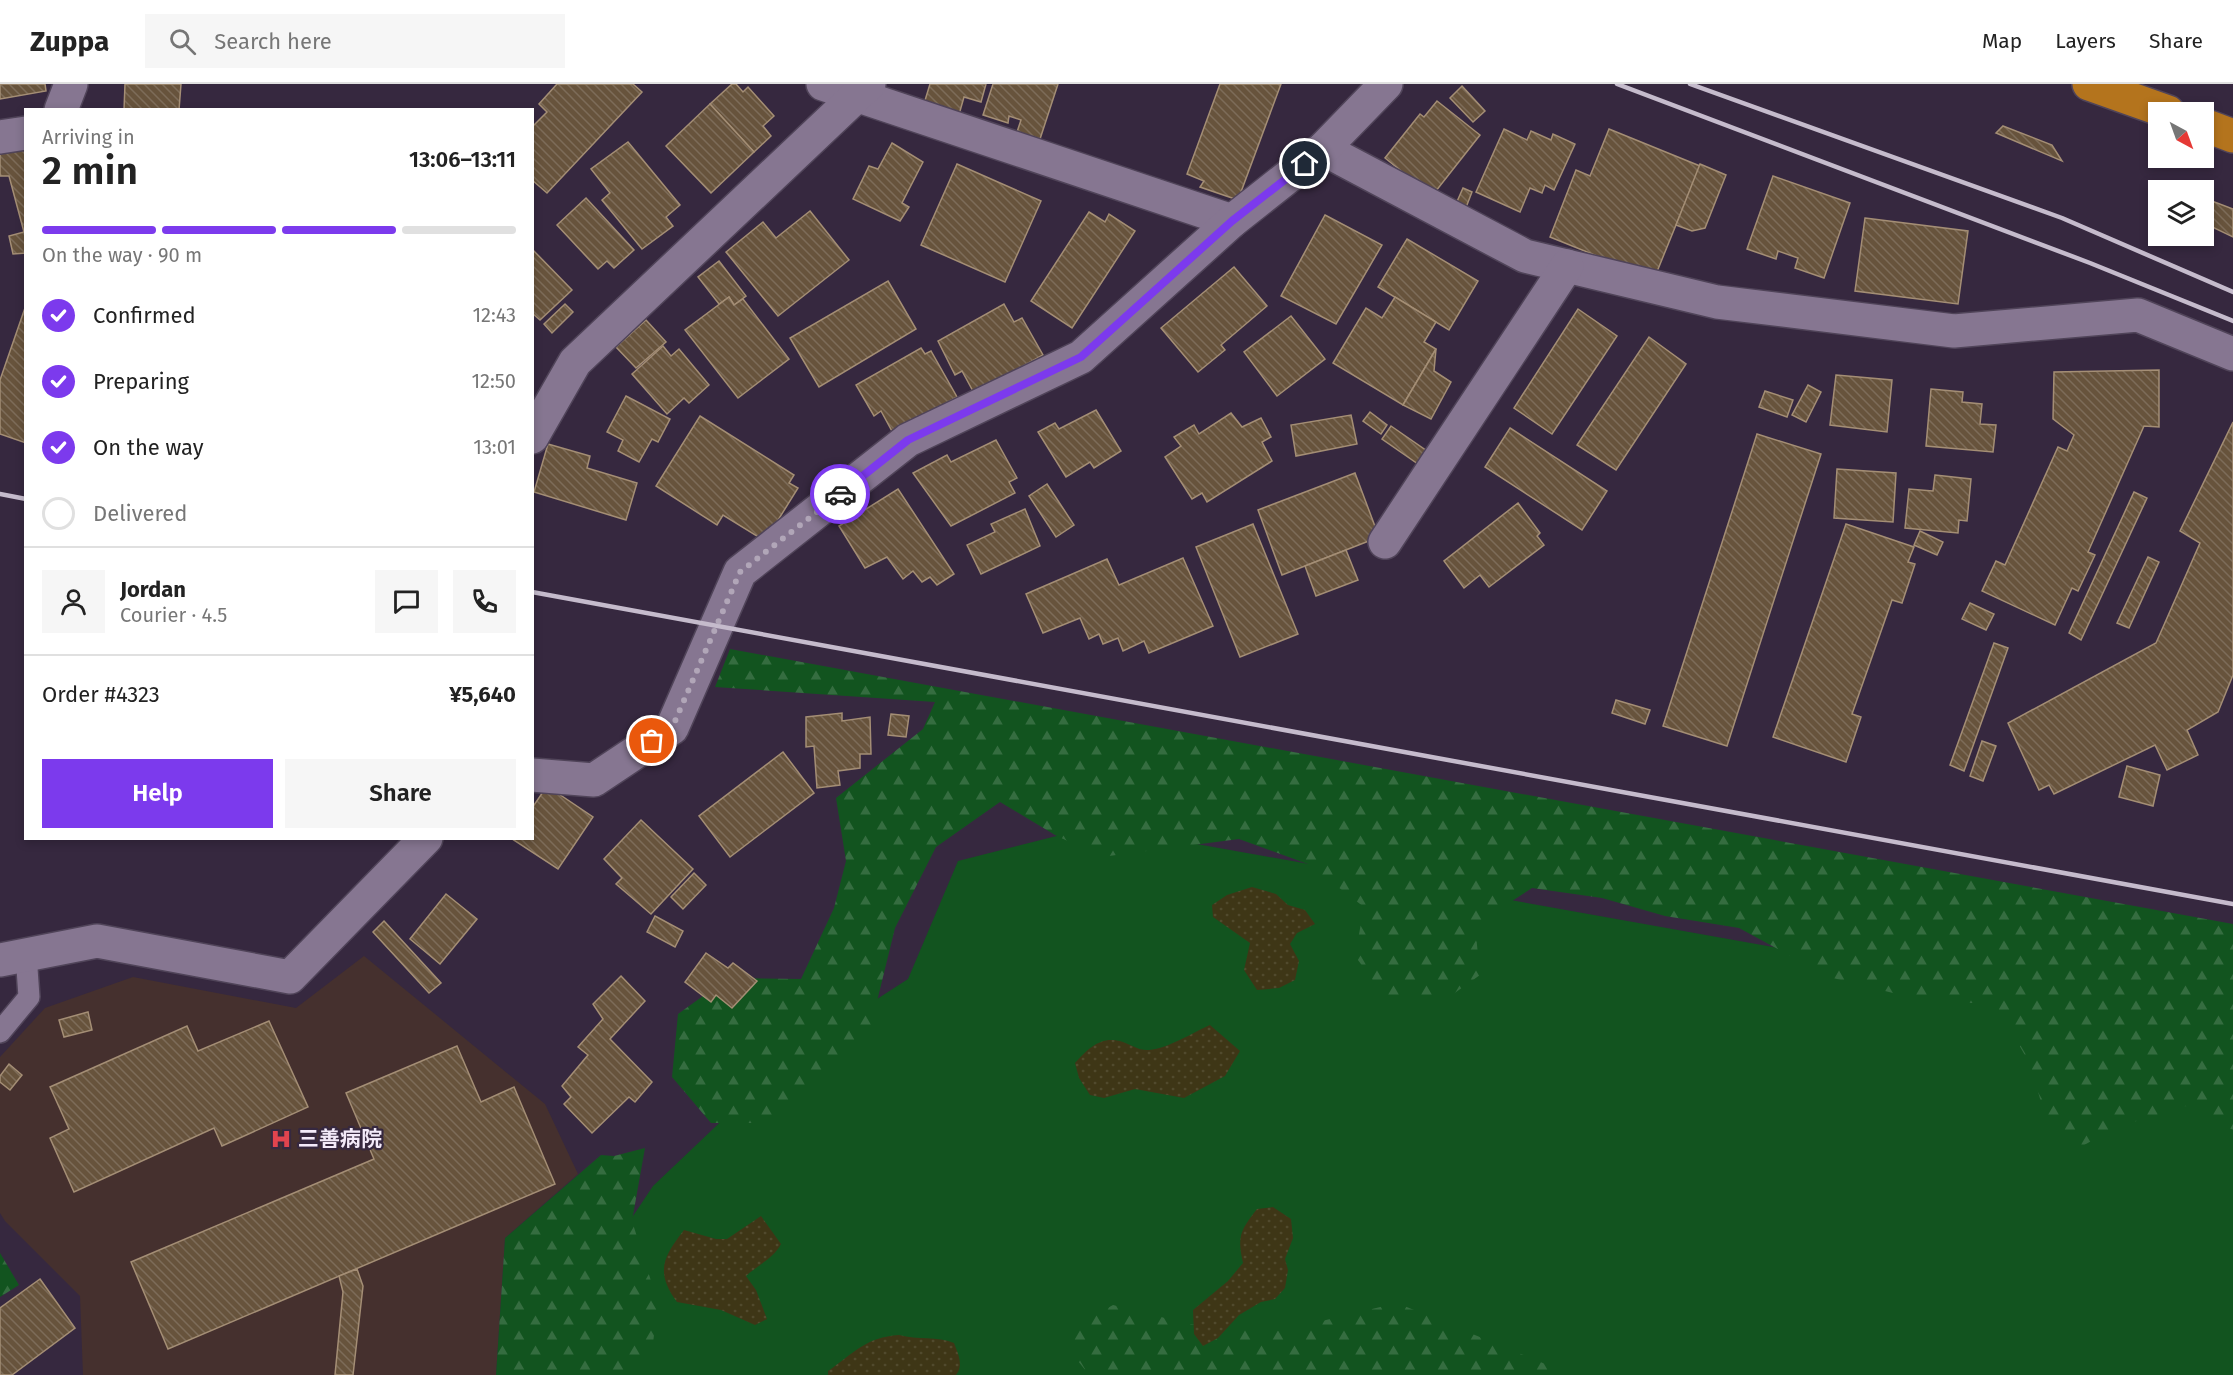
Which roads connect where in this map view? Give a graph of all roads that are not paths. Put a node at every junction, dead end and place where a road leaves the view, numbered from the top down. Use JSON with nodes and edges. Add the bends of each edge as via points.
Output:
{"nodes":[{"id":1,"x":71,"y":84,"type":"edge"},
{"id":2,"x":823,"y":84,"type":"edge"},
{"id":3,"x":1386,"y":84,"type":"edge"},
{"id":4,"x":2089,"y":84,"type":"edge"},
{"id":5,"x":863,"y":90,"type":"edge"},
{"id":6,"x":2148,"y":105,"type":"edge"},
{"id":7,"x":62,"y":108,"type":"edge"},
{"id":8,"x":2214,"y":129,"type":"edge"},
{"id":9,"x":24,"y":133,"type":"edge"},
{"id":10,"x":2233,"y":136,"type":"edge"},
{"id":11,"x":0,"y":137,"type":"edge"},
{"id":12,"x":1323,"y":149,"type":"junction"},
{"id":13,"x":1232,"y":221,"type":"junction"},
{"id":14,"x":1567,"y":266,"type":"junction"},
{"id":15,"x":2233,"y":354,"type":"edge"},
{"id":16,"x":534,"y":434,"type":"edge"},
{"id":17,"x":1385,"y":542,"type":"dead end"},
{"id":18,"x":534,"y":775,"type":"edge"},
{"id":19,"x":424,"y":840,"type":"edge"},
{"id":20,"x":8,"y":959,"type":"edge"},
{"id":21,"x":0,"y":1032,"type":"edge"}],
"edges":[{"from":1,"to":7,"type":"street"},
{"from":2,"to":5,"type":"street"},
{"from":3,"to":12,"type":"street"},
{"from":4,"to":6,"type":"highway"},
{"from":5,"to":13,"type":"street"},
{"from":5,"to":16,"type":"street","via":[[575,362]]},
{"from":8,"to":10,"type":"highway"},
{"from":9,"to":11,"type":"street"},
{"from":12,"to":13,"type":"street"},
{"from":12,"to":14,"type":"street","via":[[1525,256]]},
{"from":13,"to":18,"type":"street","via":[[1081,357],[908,440],[740,572],[672,728],[594,780]]},
{"from":14,"to":15,"type":"street","via":[[1717,302],[1954,331],[2138,315]]},
{"from":14,"to":17,"type":"street"},
{"from":19,"to":20,"type":"street","via":[[290,977],[97,941]]},
{"from":20,"to":21,"type":"lane","via":[[29,997]]}]}
